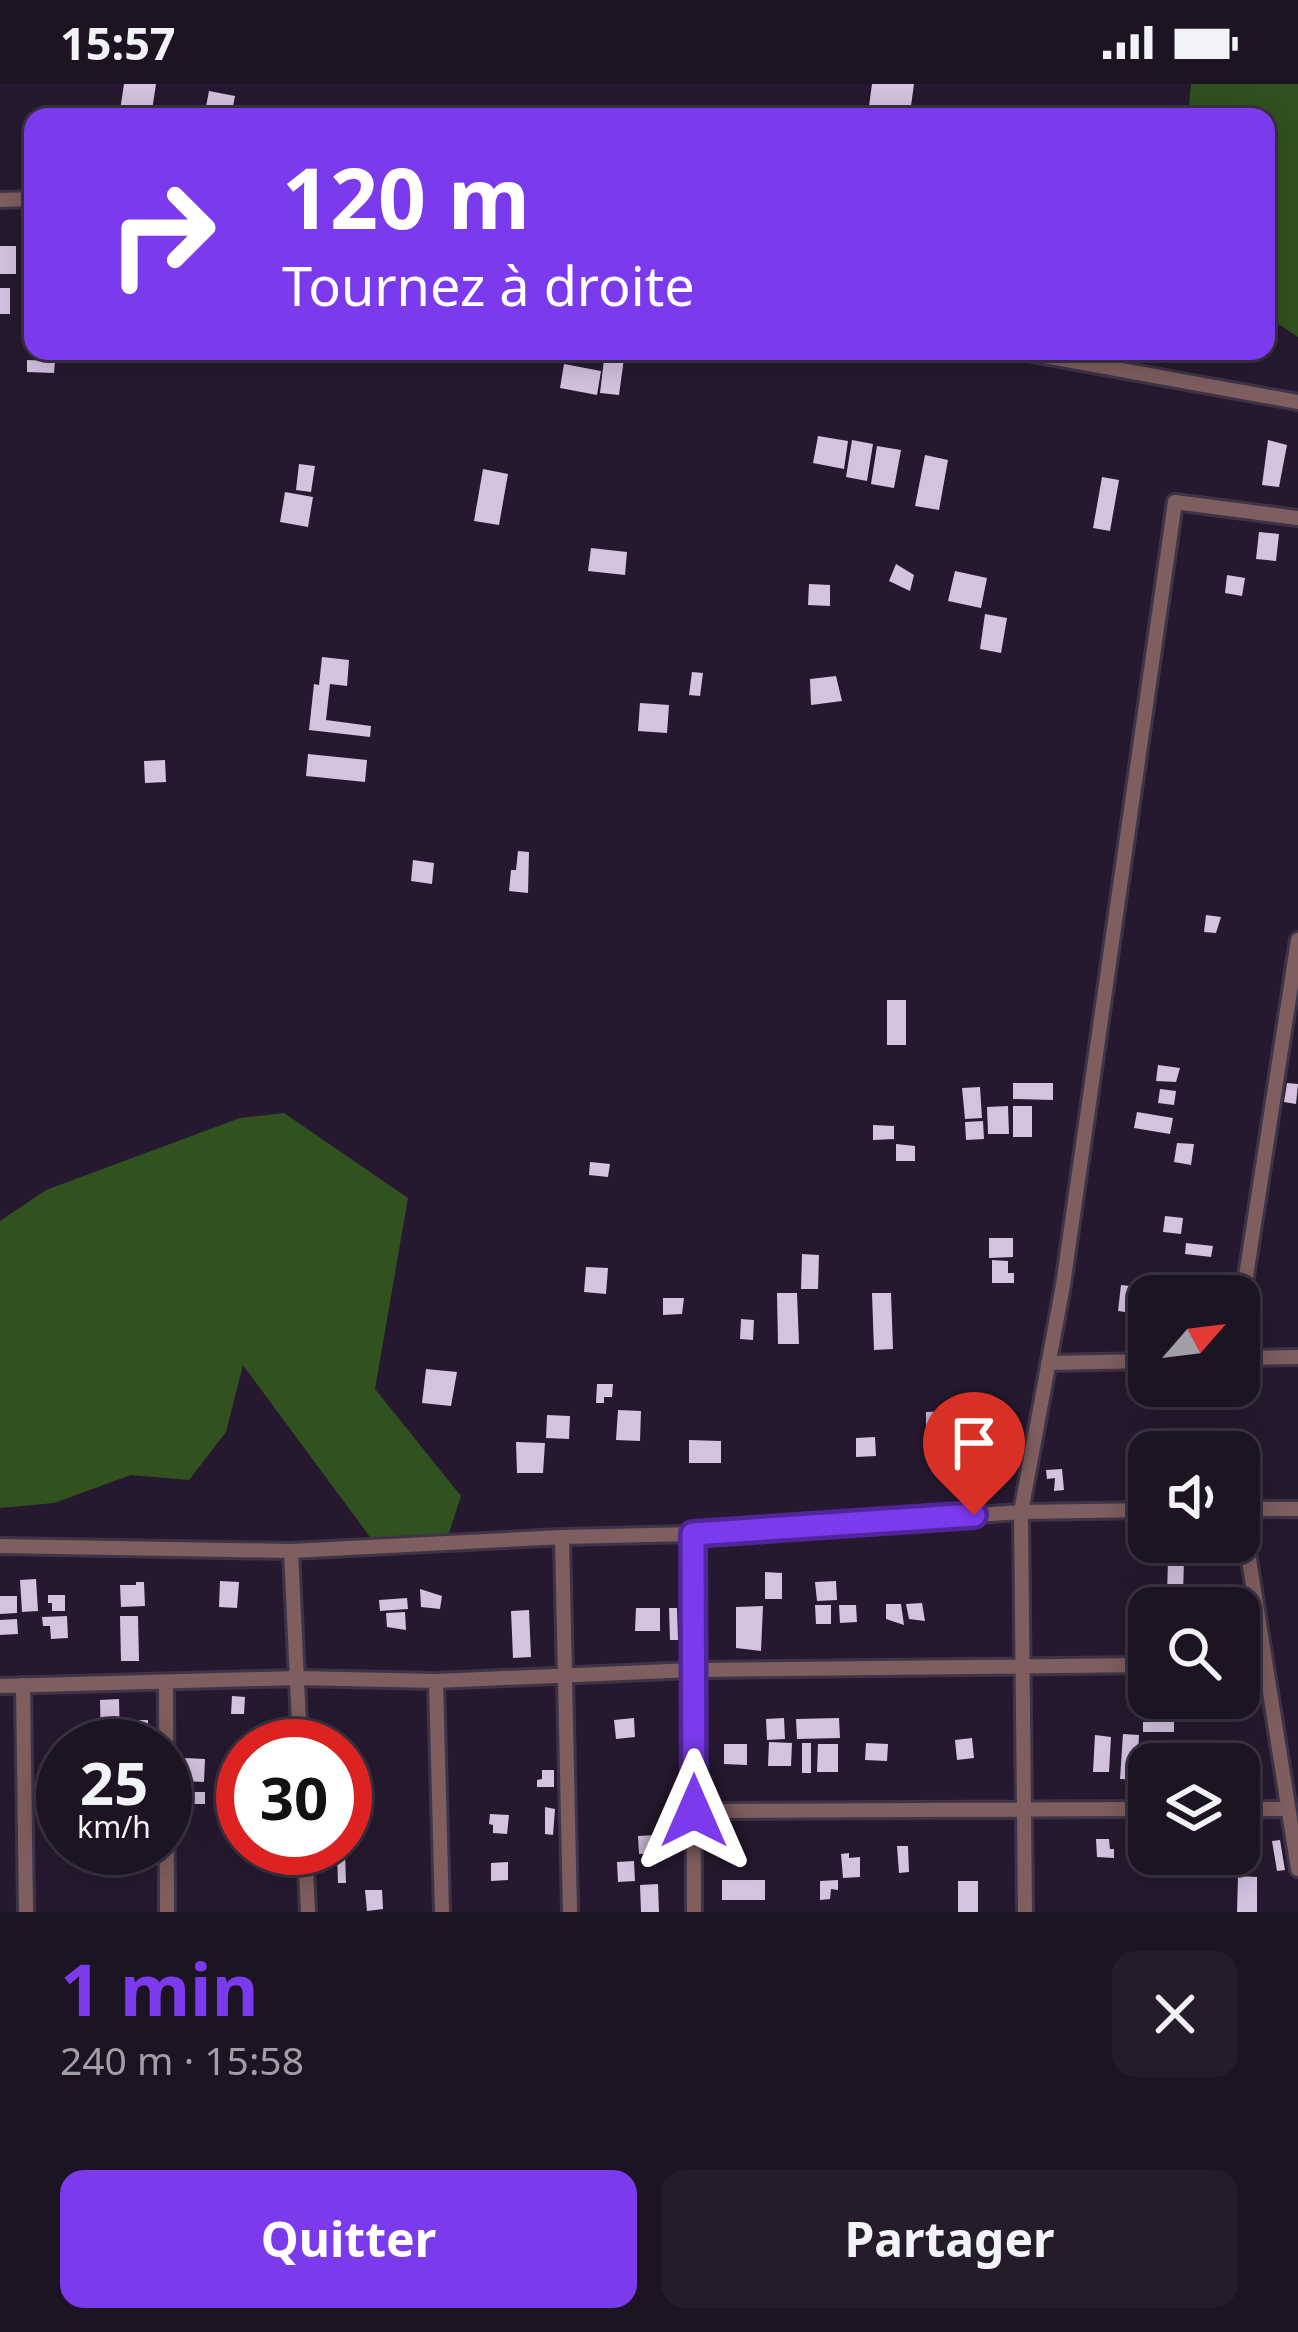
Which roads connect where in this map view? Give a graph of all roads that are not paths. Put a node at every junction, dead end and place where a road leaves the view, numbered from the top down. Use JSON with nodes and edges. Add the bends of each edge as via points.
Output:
{"nodes":[{"id":1,"x":1066,"y":360,"type":"edge"},
{"id":2,"x":1298,"y":402,"type":"edge"},
{"id":3,"x":1298,"y":518,"type":"edge"},
{"id":4,"x":1298,"y":940,"type":"edge"},
{"id":5,"x":1246,"y":1275,"type":"edge"},
{"id":6,"x":1298,"y":1357,"type":"edge"},
{"id":7,"x":1260,"y":1358,"type":"edge"},
{"id":8,"x":1128,"y":1361,"type":"edge"},
{"id":9,"x":1048,"y":1364,"type":"junction"},
{"id":10,"x":1260,"y":1509,"type":"edge"},
{"id":11,"x":1298,"y":1509,"type":"edge"},
{"id":12,"x":1128,"y":1510,"type":"edge"},
{"id":13,"x":1021,"y":1512,"type":"junction"},
{"id":14,"x":693,"y":1534,"type":"junction"},
{"id":15,"x":562,"y":1537,"type":"junction"},
{"id":16,"x":0,"y":1546,"type":"edge"},
{"id":17,"x":291,"y":1551,"type":"junction"},
{"id":18,"x":1249,"y":1563,"type":"edge"},
{"id":19,"x":1260,"y":1663,"type":"edge"},
{"id":20,"x":1265,"y":1663,"type":"junction"},
{"id":21,"x":1128,"y":1665,"type":"edge"},
{"id":22,"x":1022,"y":1666,"type":"junction"},
{"id":23,"x":693,"y":1670,"type":"junction"},
{"id":24,"x":565,"y":1676,"type":"junction"},
{"id":25,"x":297,"y":1678,"type":"junction"},
{"id":26,"x":436,"y":1681,"type":"junction"},
{"id":27,"x":166,"y":1682,"type":"junction"},
{"id":28,"x":23,"y":1685,"type":"junction"},
{"id":29,"x":0,"y":1686,"type":"edge"},
{"id":30,"x":299,"y":1719,"type":"edge"},
{"id":31,"x":1128,"y":1809,"type":"edge"},
{"id":32,"x":1260,"y":1809,"type":"edge"},
{"id":33,"x":1288,"y":1809,"type":"junction"},
{"id":34,"x":1024,"y":1810,"type":"junction"},
{"id":35,"x":694,"y":1811,"type":"junction"},
{"id":36,"x":1298,"y":1869,"type":"edge"},
{"id":37,"x":306,"y":1875,"type":"edge"},
{"id":38,"x":26,"y":1912,"type":"edge"},
{"id":39,"x":167,"y":1912,"type":"edge"},
{"id":40,"x":308,"y":1912,"type":"edge"},
{"id":41,"x":442,"y":1912,"type":"edge"},
{"id":42,"x":570,"y":1912,"type":"edge"},
{"id":43,"x":694,"y":1912,"type":"edge"},
{"id":44,"x":1025,"y":1912,"type":"edge"}],
"edges":[{"from":1,"to":2,"type":"street"},
{"from":3,"to":9,"type":"street","via":[[1175,502]]},
{"from":4,"to":5,"type":"street"},
{"from":6,"to":7,"type":"street"},
{"from":8,"to":9,"type":"street"},
{"from":9,"to":13,"type":"street"},
{"from":10,"to":11,"type":"street"},
{"from":12,"to":13,"type":"street"},
{"from":13,"to":14,"type":"street"},
{"from":13,"to":22,"type":"street"},
{"from":14,"to":15,"type":"street"},
{"from":14,"to":23,"type":"street"},
{"from":15,"to":17,"type":"street"},
{"from":15,"to":24,"type":"street"},
{"from":16,"to":17,"type":"street"},
{"from":17,"to":25,"type":"street"},
{"from":18,"to":20,"type":"street"},
{"from":19,"to":20,"type":"street"},
{"from":20,"to":33,"type":"street"},
{"from":21,"to":22,"type":"street"},
{"from":22,"to":23,"type":"street"},
{"from":22,"to":34,"type":"street"},
{"from":23,"to":24,"type":"street"},
{"from":23,"to":35,"type":"street"},
{"from":24,"to":26,"type":"street"},
{"from":24,"to":42,"type":"street"},
{"from":25,"to":26,"type":"street"},
{"from":25,"to":27,"type":"street"},
{"from":25,"to":30,"type":"street"},
{"from":26,"to":41,"type":"street"},
{"from":27,"to":28,"type":"street"},
{"from":27,"to":39,"type":"street"},
{"from":28,"to":29,"type":"street"},
{"from":28,"to":38,"type":"street"},
{"from":31,"to":34,"type":"street"},
{"from":32,"to":33,"type":"street"},
{"from":33,"to":36,"type":"street"},
{"from":34,"to":35,"type":"street"},
{"from":34,"to":44,"type":"street"},
{"from":35,"to":43,"type":"street"},
{"from":37,"to":40,"type":"street"}]}
